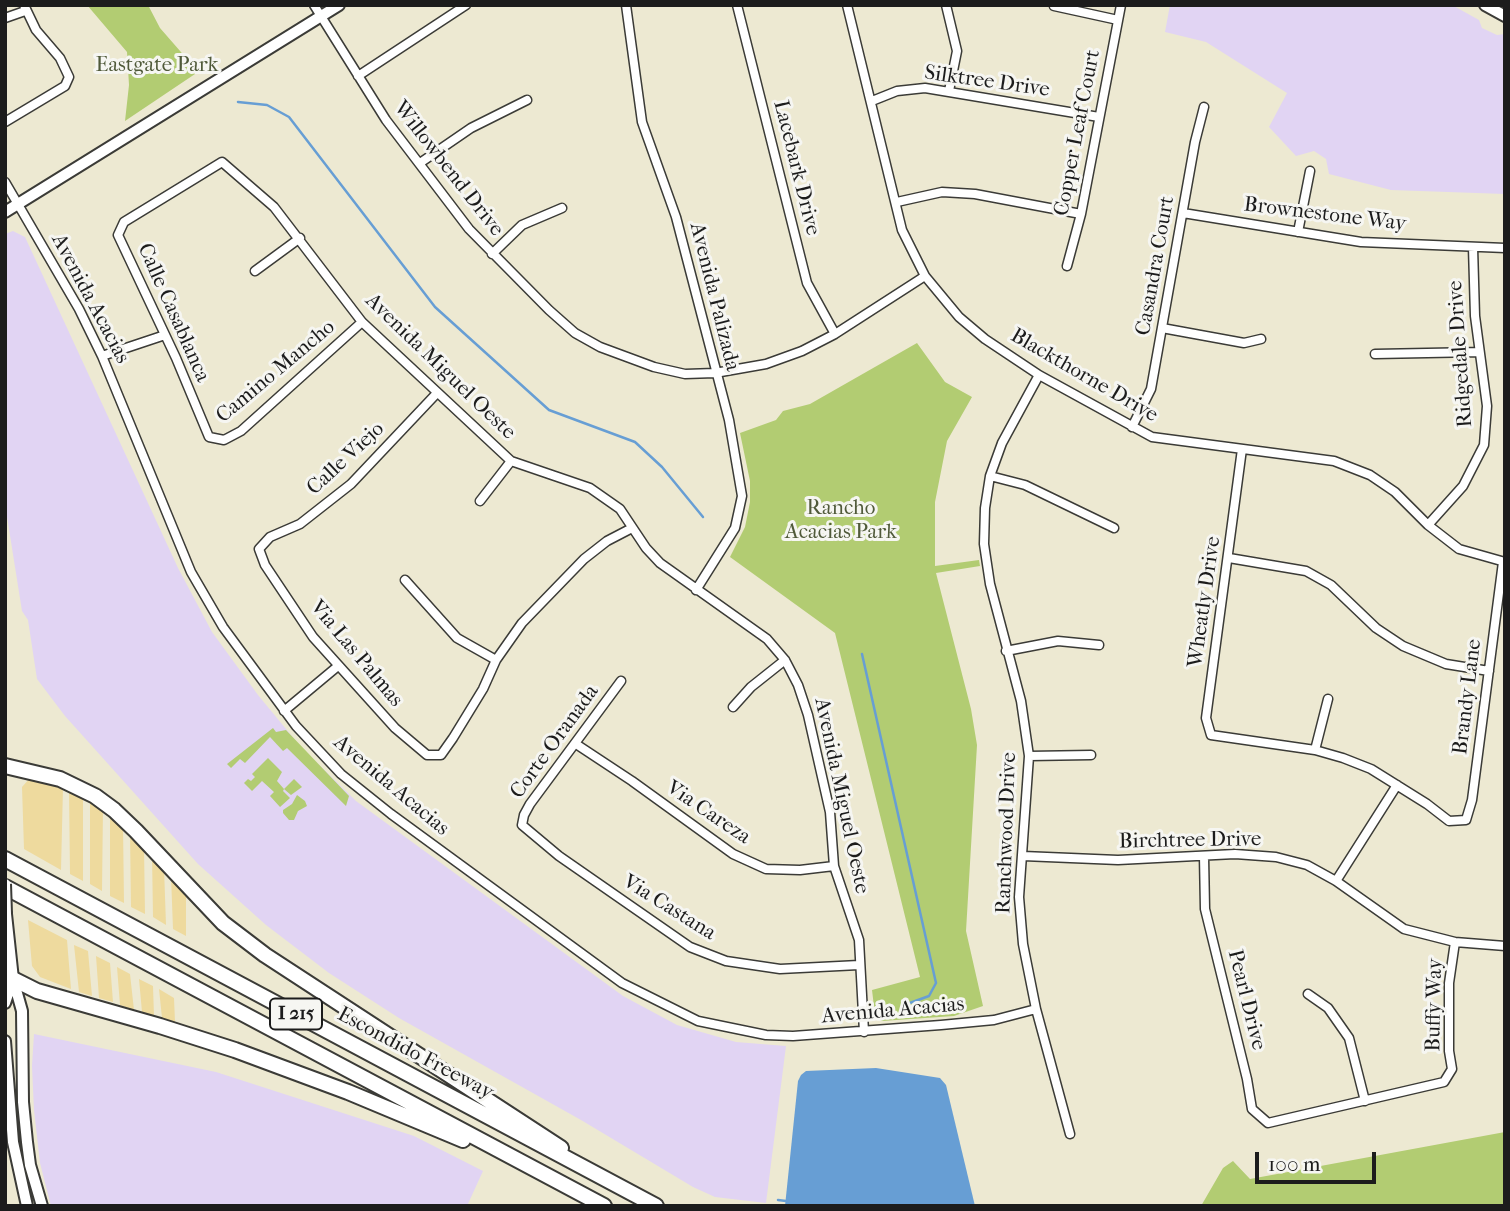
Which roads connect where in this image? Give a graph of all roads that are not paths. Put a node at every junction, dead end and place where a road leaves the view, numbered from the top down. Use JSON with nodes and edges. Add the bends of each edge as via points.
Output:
{"nodes":[{"id":1,"x":314,"y":5,"type":"edge"},
{"id":2,"x":339,"y":5,"type":"edge"},
{"id":3,"x":466,"y":5,"type":"edge"},
{"id":4,"x":626,"y":5,"type":"edge"},
{"id":5,"x":737,"y":5,"type":"edge"},
{"id":6,"x":847,"y":5,"type":"edge"},
{"id":7,"x":946,"y":5,"type":"edge"},
{"id":8,"x":1121,"y":5,"type":"edge"},
{"id":9,"x":1485,"y":5,"type":"edge"},
{"id":10,"x":1054,"y":6,"type":"edge"},
{"id":11,"x":24,"y":8,"type":"edge"},
{"id":12,"x":1505,"y":16,"type":"edge"},
{"id":13,"x":321,"y":17,"type":"junction"},
{"id":14,"x":5,"y":18,"type":"edge"},
{"id":15,"x":1118,"y":20,"type":"junction"},
{"id":16,"x":358,"y":76,"type":"junction"},
{"id":17,"x":949,"y":91,"type":"junction"},
{"id":18,"x":527,"y":100,"type":"dead end"},
{"id":19,"x":872,"y":101,"type":"junction"},
{"id":20,"x":1204,"y":107,"type":"dead end"},
{"id":21,"x":1099,"y":117,"type":"junction"},
{"id":22,"x":5,"y":122,"type":"edge"},
{"id":23,"x":222,"y":162,"type":"joint"},
{"id":24,"x":420,"y":163,"type":"junction"},
{"id":25,"x":1310,"y":171,"type":"dead end"},
{"id":26,"x":5,"y":182,"type":"edge"},
{"id":27,"x":897,"y":202,"type":"junction"},
{"id":28,"x":19,"y":205,"type":"junction"},
{"id":29,"x":562,"y":208,"type":"dead end"},
{"id":30,"x":5,"y":212,"type":"edge"},
{"id":31,"x":1183,"y":212,"type":"junction"},
{"id":32,"x":1080,"y":214,"type":"junction"},
{"id":33,"x":1298,"y":232,"type":"junction"},
{"id":34,"x":300,"y":238,"type":"junction"},
{"id":35,"x":1473,"y":247,"type":"junction"},
{"id":36,"x":1505,"y":248,"type":"edge"},
{"id":37,"x":492,"y":254,"type":"junction"},
{"id":38,"x":1067,"y":266,"type":"dead end"},
{"id":39,"x":255,"y":271,"type":"dead end"},
{"id":40,"x":925,"y":276,"type":"junction"},
{"id":41,"x":362,"y":323,"type":"junction"},
{"id":42,"x":1162,"y":328,"type":"junction"},
{"id":43,"x":835,"y":334,"type":"junction"},
{"id":44,"x":165,"y":335,"type":"junction"},
{"id":45,"x":1261,"y":339,"type":"dead end"},
{"id":46,"x":1479,"y":352,"type":"junction"},
{"id":47,"x":1375,"y":354,"type":"dead end"},
{"id":48,"x":102,"y":356,"type":"junction"},
{"id":49,"x":715,"y":373,"type":"junction"},
{"id":50,"x":1039,"y":375,"type":"junction"},
{"id":51,"x":437,"y":393,"type":"junction"},
{"id":52,"x":1132,"y":427,"type":"junction"},
{"id":53,"x":209,"y":437,"type":"joint"},
{"id":54,"x":1242,"y":449,"type":"junction"},
{"id":55,"x":511,"y":461,"type":"junction"},
{"id":56,"x":990,"y":476,"type":"junction"},
{"id":57,"x":481,"y":501,"type":"dead end"},
{"id":58,"x":1428,"y":525,"type":"junction"},
{"id":59,"x":632,"y":528,"type":"junction"},
{"id":60,"x":1114,"y":528,"type":"dead end"},
{"id":61,"x":270,"y":537,"type":"joint"},
{"id":62,"x":1229,"y":558,"type":"junction"},
{"id":63,"x":1504,"y":562,"type":"edge"},
{"id":64,"x":405,"y":580,"type":"dead end"},
{"id":65,"x":696,"y":590,"type":"junction"},
{"id":66,"x":1099,"y":645,"type":"dead end"},
{"id":67,"x":1006,"y":651,"type":"junction"},
{"id":68,"x":496,"y":660,"type":"junction"},
{"id":69,"x":785,"y":660,"type":"junction"},
{"id":70,"x":338,"y":666,"type":"junction"},
{"id":71,"x":1489,"y":671,"type":"junction"},
{"id":72,"x":621,"y":681,"type":"dead end"},
{"id":73,"x":1328,"y":699,"type":"dead end"},
{"id":74,"x":733,"y":707,"type":"dead end"},
{"id":75,"x":284,"y":711,"type":"junction"},
{"id":76,"x":576,"y":744,"type":"junction"},
{"id":77,"x":1315,"y":750,"type":"junction"},
{"id":78,"x":1091,"y":755,"type":"dead end"},
{"id":79,"x":1029,"y":756,"type":"junction"},
{"id":80,"x":5,"y":766,"type":"edge"},
{"id":81,"x":1396,"y":785,"type":"junction"},
{"id":82,"x":522,"y":825,"type":"joint"},
{"id":83,"x":1023,"y":856,"type":"junction"},
{"id":84,"x":1204,"y":856,"type":"junction"},
{"id":85,"x":5,"y":859,"type":"edge"},
{"id":86,"x":834,"y":866,"type":"junction"},
{"id":87,"x":1336,"y":881,"type":"junction"},
{"id":88,"x":5,"y":886,"type":"edge"},
{"id":89,"x":6,"y":914,"type":"edge"},
{"id":90,"x":1455,"y":942,"type":"junction"},
{"id":91,"x":1505,"y":946,"type":"edge"},
{"id":92,"x":859,"y":965,"type":"junction"},
{"id":93,"x":9,"y":977,"type":"edge"},
{"id":94,"x":1308,"y":993,"type":"dead end"},
{"id":95,"x":5,"y":1003,"type":"edge"},
{"id":96,"x":1036,"y":1009,"type":"junction"},
{"id":97,"x":864,"y":1032,"type":"junction"},
{"id":98,"x":5,"y":1041,"type":"edge"},
{"id":99,"x":1365,"y":1101,"type":"junction"},
{"id":100,"x":11,"y":1120,"type":"junction"},
{"id":101,"x":1070,"y":1135,"type":"dead end"},
{"id":102,"x":30,"y":1165,"type":"junction"},
{"id":103,"x":587,"y":1170,"type":"junction"},
{"id":104,"x":19,"y":1175,"type":"junction"},
{"id":105,"x":548,"y":1176,"type":"junction"},
{"id":106,"x":27,"y":1206,"type":"edge"},
{"id":107,"x":35,"y":1206,"type":"edge"},
{"id":108,"x":42,"y":1206,"type":"edge"},
{"id":109,"x":604,"y":1206,"type":"edge"},
{"id":110,"x":656,"y":1206,"type":"edge"}],
"edges":[{"from":1,"to":13,"type":"street","name":"Willowbend Drive"},
{"from":2,"to":13,"type":"main road"},
{"from":3,"to":16,"type":"street"},
{"from":4,"to":49,"type":"street","name":"Avenida Palizada","via":[[642,122],[676,217]]},
{"from":5,"to":43,"type":"street","name":"Lacebark Drive","via":[[807,282]]},
{"from":6,"to":19,"type":"street","name":"Blackthorne Drive"},
{"from":7,"to":17,"type":"street","via":[[957,51]]},
{"from":8,"to":15,"type":"street","name":"Copper Leaf Court"},
{"from":9,"to":12,"type":"main road"},
{"from":10,"to":15,"type":"street"},
{"from":11,"to":14,"type":"street"},
{"from":11,"to":22,"type":"street","via":[[69,77],[65,86]]},
{"from":13,"to":16,"type":"street","name":"Willowbend Drive"},
{"from":13,"to":28,"type":"main road"},
{"from":15,"to":21,"type":"street","name":"Copper Leaf Court"},
{"from":16,"to":24,"type":"street","name":"Willowbend Drive"},
{"from":17,"to":19,"type":"street","name":"Silktree Drive","via":[[897,91]]},
{"from":17,"to":21,"type":"street","name":"Silktree Drive"},
{"from":18,"to":24,"type":"street","via":[[471,128]]},
{"from":19,"to":27,"type":"street","name":"Blackthorne Drive"},
{"from":20,"to":31,"type":"street","name":"Casandra Court"},
{"from":21,"to":32,"type":"street","name":"Copper Leaf Court"},
{"from":23,"to":34,"type":"street","name":"Avenida Miguel Oeste","via":[[274,207]]},
{"from":23,"to":44,"type":"street","name":"Calle Casablanca","via":[[124,222],[118,236]]},
{"from":24,"to":37,"type":"street","name":"Willowbend Drive"},
{"from":25,"to":33,"type":"street"},
{"from":26,"to":28,"type":"street","name":"Avenida Acacias"},
{"from":27,"to":32,"type":"street","via":[[942,191]]},
{"from":27,"to":40,"type":"street","name":"Blackthorne Drive","via":[[902,230]]},
{"from":28,"to":30,"type":"main road"},
{"from":28,"to":48,"type":"street","name":"Avenida Acacias"},
{"from":29,"to":37,"type":"street","via":[[522,225]]},
{"from":31,"to":33,"type":"street","name":"Brownestone Way"},
{"from":31,"to":42,"type":"street","name":"Casandra Court"},
{"from":32,"to":38,"type":"street","name":"Copper Leaf Court"},
{"from":33,"to":35,"type":"street","name":"Brownestone Way","via":[[1361,242]]},
{"from":34,"to":39,"type":"street"},
{"from":34,"to":41,"type":"street","name":"Avenida Miguel Oeste"},
{"from":35,"to":36,"type":"street","name":"Brownestone Way"},
{"from":35,"to":46,"type":"street","name":"Ridgedale Drive"},
{"from":37,"to":49,"type":"street","name":"Willowbend Drive","via":[[575,333],[600,347],[685,374]]},
{"from":40,"to":43,"type":"street","name":"Willowbend Drive"},
{"from":40,"to":50,"type":"street","name":"Blackthorne Drive","via":[[959,317]]},
{"from":41,"to":51,"type":"street","name":"Avenida Miguel Oeste"},
{"from":41,"to":53,"type":"street","name":"Camino Mancho","via":[[241,431],[224,440]]},
{"from":42,"to":45,"type":"street","via":[[1244,343]]},
{"from":42,"to":52,"type":"street","name":"Casandra Court","via":[[1151,389]]},
{"from":43,"to":49,"type":"street","name":"Willowbend Drive","via":[[765,364]]},
{"from":44,"to":48,"type":"street"},
{"from":44,"to":53,"type":"street","name":"Calle Casablanca"},
{"from":46,"to":47,"type":"street"},
{"from":46,"to":58,"type":"street","name":"Ridgedale Drive","via":[[1487,406],[1484,445],[1463,486]]},
{"from":48,"to":75,"type":"street","name":"Avenida Acacias","via":[[191,572],[222,627]]},
{"from":49,"to":65,"type":"street","name":"Avenida Palizada","via":[[729,420],[741,496],[735,528]]},
{"from":50,"to":52,"type":"street","name":"Blackthorne Drive"},
{"from":50,"to":56,"type":"street","name":"Ranchwood Drive","via":[[1002,443]]},
{"from":51,"to":55,"type":"street","name":"Avenida Miguel Oeste"},
{"from":51,"to":61,"type":"street","name":"Calle Viejo","via":[[351,484],[300,524]]},
{"from":52,"to":54,"type":"street","name":"Blackthorne Drive","via":[[1152,437]]},
{"from":54,"to":58,"type":"street","name":"Blackthorne Drive","via":[[1334,461],[1370,475]]},
{"from":54,"to":62,"type":"street","name":"Wheatly Drive"},
{"from":55,"to":57,"type":"street"},
{"from":55,"to":59,"type":"street","name":"Avenida Miguel Oeste","via":[[590,488],[620,509]]},
{"from":56,"to":60,"type":"street","via":[[1025,485]]},
{"from":56,"to":67,"type":"street","name":"Ranchwood Drive","via":[[984,544]]},
{"from":58,"to":63,"type":"street","name":"Blackthorne Drive","via":[[1458,549]]},
{"from":59,"to":65,"type":"street","name":"Avenida Miguel Oeste","via":[[660,563]]},
{"from":59,"to":68,"type":"street","via":[[584,559],[522,623]]},
{"from":61,"to":70,"type":"street","name":"Via Las Palmas","via":[[259,549],[265,565]]},
{"from":62,"to":71,"type":"street","via":[[1306,571],[1331,585],[1376,628],[1403,646],[1446,664]]},
{"from":62,"to":77,"type":"street","name":"Wheatly Drive","via":[[1206,718],[1211,735]]},
{"from":63,"to":71,"type":"street","name":"Brandy Lane"},
{"from":64,"to":68,"type":"street","via":[[457,638]]},
{"from":65,"to":69,"type":"street","name":"Avenida Miguel Oeste","via":[[767,639]]},
{"from":66,"to":67,"type":"street","via":[[1058,641]]},
{"from":67,"to":79,"type":"street","name":"Ranchwood Drive","via":[[1021,701]]},
{"from":68,"to":70,"type":"street","name":"Via Las Palmas","via":[[441,755],[427,755],[395,729]]},
{"from":69,"to":74,"type":"street"},
{"from":69,"to":86,"type":"street","name":"Avenida Miguel Oeste","via":[[808,715],[830,812]]},
{"from":70,"to":75,"type":"street"},
{"from":71,"to":81,"type":"street","name":"Brandy Lane","via":[[1466,820],[1449,821]]},
{"from":72,"to":76,"type":"street","name":"Corte Oranada"},
{"from":73,"to":77,"type":"street"},
{"from":75,"to":97,"type":"street","name":"Avenida Acacias","via":[[341,774],[391,814],[581,955],[641,993],[698,1021],[731,1029],[793,1036]]},
{"from":76,"to":82,"type":"street","name":"Corte Oranada","via":[[530,804]]},
{"from":76,"to":86,"type":"street","name":"Via Careza","via":[[733,854],[766,869]]},
{"from":77,"to":81,"type":"street","via":[[1371,769]]},
{"from":78,"to":79,"type":"street"},
{"from":79,"to":83,"type":"street","name":"Ranchwood Drive"},
{"from":80,"to":103,"type":"highway","via":[[60,779],[94,796],[136,831],[223,923],[265,955],[553,1141]]},
{"from":81,"to":87,"type":"street"},
{"from":82,"to":92,"type":"street","name":"Via Castana","via":[[690,947],[726,961],[780,969]]},
{"from":83,"to":84,"type":"street","name":"Birchtree Drive","via":[[1118,860]]},
{"from":83,"to":96,"type":"street","name":"Ranchwood Drive","via":[[1019,897]]},
{"from":84,"to":87,"type":"street","name":"Birchtree Drive","via":[[1276,857],[1307,865]]},
{"from":84,"to":99,"type":"street","name":"Pearl Drive","via":[[1205,909],[1252,1109],[1268,1123]]},
{"from":85,"to":103,"type":"highway","name":"Escondido Freeway","number":"I 215"},
{"from":86,"to":92,"type":"street","name":"Avenida Miguel Oeste","via":[[859,940]]},
{"from":87,"to":90,"type":"street","name":"Birchtree Drive","via":[[1404,929]]},
{"from":88,"to":89,"type":"main road","bridge":true},
{"from":88,"to":105,"type":"highway","number":"I 215"},
{"from":89,"to":93,"type":"main road"},
{"from":90,"to":91,"type":"street","name":"Birchtree Drive"},
{"from":90,"to":99,"type":"street","name":"Buffy Way","via":[[1449,983],[1452,1069],[1444,1082]]},
{"from":92,"to":97,"type":"street","name":"Avenida Miguel Oeste"},
{"from":93,"to":95,"type":"main road"},
{"from":93,"to":102,"type":"main road","via":[[22,1011],[23,1102]]},
{"from":93,"to":105,"type":"highway","via":[[37,991],[260,1059]]},
{"from":94,"to":99,"type":"street","via":[[1328,1008],[1349,1038]]},
{"from":96,"to":97,"type":"street","name":"Avenida Acacias","via":[[994,1020]]},
{"from":96,"to":101,"type":"street","name":"Ranchwood Drive"},
{"from":98,"to":100,"type":"main road"},
{"from":100,"to":102,"type":"main road","via":[[17,1119],[24,1160]]},
{"from":100,"to":104,"type":"main road"},
{"from":102,"to":108,"type":"main road"},
{"from":103,"to":110,"type":"highway","name":"Escondido Freeway","number":"I 215"},
{"from":104,"to":106,"type":"main road"},
{"from":104,"to":107,"type":"main road","via":[[29,1186]]},
{"from":105,"to":109,"type":"highway","number":"I 215"}]}
